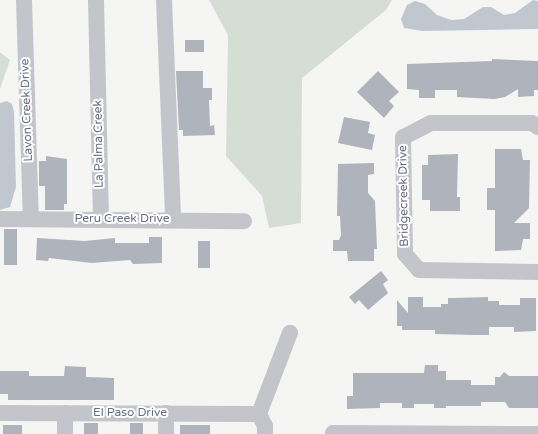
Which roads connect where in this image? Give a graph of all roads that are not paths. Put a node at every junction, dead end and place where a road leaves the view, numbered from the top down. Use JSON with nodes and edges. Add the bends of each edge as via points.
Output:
{"nodes":[{"id":1,"x":24,"y":0,"type":"edge"},
{"id":2,"x":96,"y":0,"type":"edge"},
{"id":3,"x":164,"y":0,"type":"edge"},
{"id":4,"x":538,"y":127,"type":"edge"},
{"id":5,"x":0,"y":219,"type":"edge"},
{"id":6,"x":32,"y":219,"type":"junction"},
{"id":7,"x":101,"y":219,"type":"junction"},
{"id":8,"x":173,"y":219,"type":"junction"},
{"id":9,"x":244,"y":221,"type":"dead end"},
{"id":10,"x":538,"y":272,"type":"edge"},
{"id":11,"x":290,"y":333,"type":"dead end"},
{"id":12,"x":166,"y":412,"type":"junction"},
{"id":13,"x":0,"y":413,"type":"edge"},
{"id":14,"x":65,"y":413,"type":"junction"},
{"id":15,"x":259,"y":414,"type":"junction"},
{"id":16,"x":333,"y":433,"type":"edge"},
{"id":17,"x":65,"y":434,"type":"edge"},
{"id":18,"x":166,"y":434,"type":"edge"},
{"id":19,"x":265,"y":434,"type":"edge"},
{"id":20,"x":400,"y":434,"type":"edge"},
{"id":21,"x":538,"y":434,"type":"edge"}],
"edges":[{"from":1,"to":6,"type":"street","name":"Lavon Creek Drive"},
{"from":2,"to":7,"type":"street","name":"La Palma Creek"},
{"from":3,"to":8,"type":"street"},
{"from":4,"to":10,"type":"street","name":"Bridgecreek Drive","via":[[532,123],[431,123],[403,137],[405,254],[418,270]]},
{"from":5,"to":6,"type":"street","name":"Peru Creek Drive"},
{"from":6,"to":7,"type":"street","name":"Peru Creek Drive"},
{"from":7,"to":8,"type":"street","name":"Peru Creek Drive"},
{"from":8,"to":9,"type":"street","name":"Peru Creek Drive"},
{"from":11,"to":15,"type":"street"},
{"from":12,"to":14,"type":"street","name":"El Paso Drive"},
{"from":12,"to":15,"type":"street","name":"El Paso Drive"},
{"from":12,"to":18,"type":"street"},
{"from":13,"to":14,"type":"street","name":"El Paso Drive"},
{"from":14,"to":17,"type":"street"},
{"from":15,"to":19,"type":"street","via":[[265,426]]},
{"from":16,"to":20,"type":"street"},
{"from":20,"to":21,"type":"street"}]}
